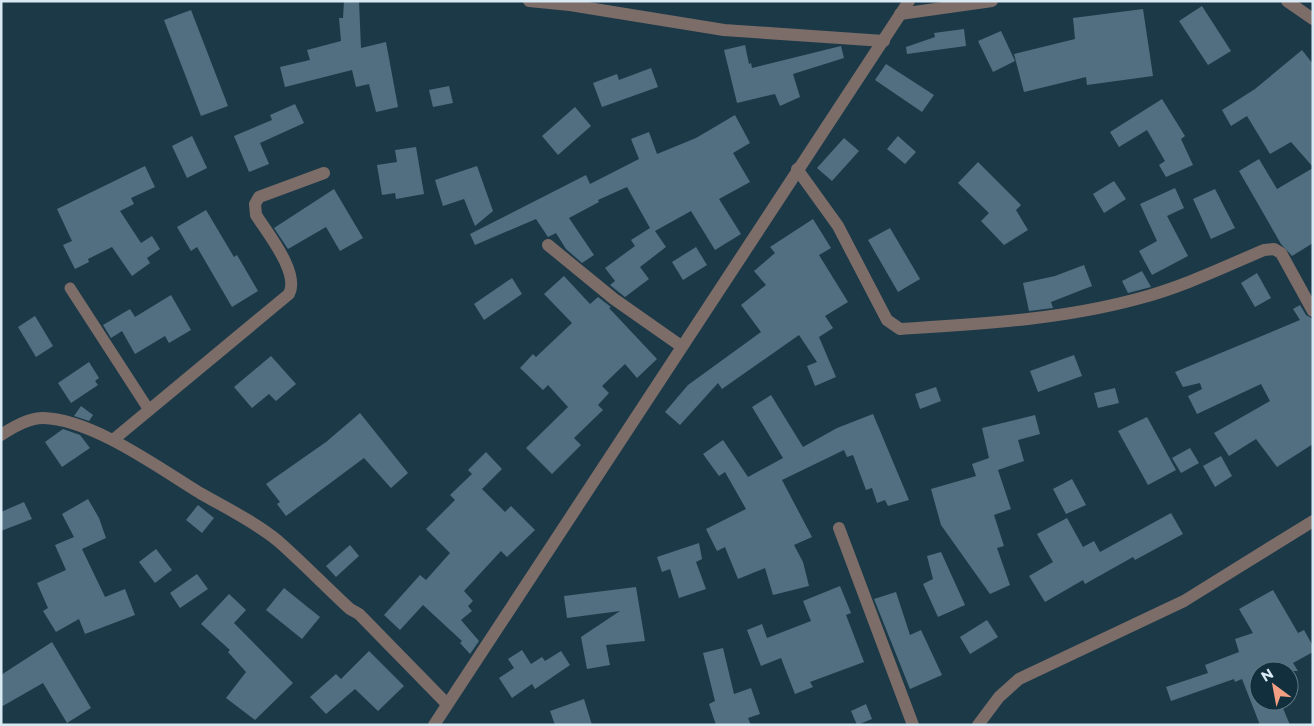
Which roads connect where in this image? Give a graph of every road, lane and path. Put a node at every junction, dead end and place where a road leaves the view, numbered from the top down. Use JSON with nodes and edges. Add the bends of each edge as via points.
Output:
{"nodes":[{"id":1,"x":530,"y":1,"type":"edge"},
{"id":2,"x":909,"y":1,"type":"edge"},
{"id":3,"x":992,"y":1,"type":"edge"},
{"id":4,"x":1287,"y":1,"type":"edge"},
{"id":5,"x":900,"y":14,"type":"junction"},
{"id":6,"x":1313,"y":19,"type":"edge"},
{"id":7,"x":884,"y":41,"type":"junction"},
{"id":8,"x":797,"y":169,"type":"junction"},
{"id":9,"x":324,"y":173,"type":"dead end"},
{"id":10,"x":548,"y":245,"type":"dead end"},
{"id":11,"x":70,"y":288,"type":"dead end"},
{"id":12,"x":1313,"y":311,"type":"edge"},
{"id":13,"x":681,"y":346,"type":"junction"},
{"id":14,"x":149,"y":410,"type":"junction"},
{"id":15,"x":1,"y":435,"type":"edge"},
{"id":16,"x":113,"y":440,"type":"junction"},
{"id":17,"x":1313,"y":521,"type":"edge"},
{"id":18,"x":839,"y":528,"type":"dead end"},
{"id":19,"x":446,"y":704,"type":"junction"},
{"id":20,"x":434,"y":725,"type":"edge"},
{"id":21,"x":913,"y":725,"type":"edge"},
{"id":22,"x":978,"y":725,"type":"edge"}],
"edges":[{"from":1,"to":7,"type":"street","via":[[724,30]]},
{"from":2,"to":5,"type":"street"},
{"from":3,"to":5,"type":"street"},
{"from":4,"to":6,"type":"street"},
{"from":5,"to":7,"type":"street"},
{"from":7,"to":8,"type":"street"},
{"from":8,"to":12,"type":"street","via":[[838,226],[887,320],[900,329],[1010,322],[1109,306],[1184,283],[1264,250],[1274,249],[1281,253]]},
{"from":8,"to":13,"type":"street"},
{"from":9,"to":14,"type":"street","via":[[259,197],[255,204],[256,215],[291,272],[293,284],[289,294]]},
{"from":10,"to":13,"type":"street","via":[[614,299]]},
{"from":11,"to":14,"type":"lane"},
{"from":13,"to":19,"type":"street"},
{"from":14,"to":16,"type":"street"},
{"from":15,"to":16,"type":"street","via":[[13,427],[42,418],[65,421]]},
{"from":16,"to":19,"type":"street","via":[[278,542],[359,614]]},
{"from":17,"to":22,"type":"street","via":[[1184,601],[1019,679],[999,697]]},
{"from":18,"to":21,"type":"street"},
{"from":19,"to":20,"type":"street"}]}
